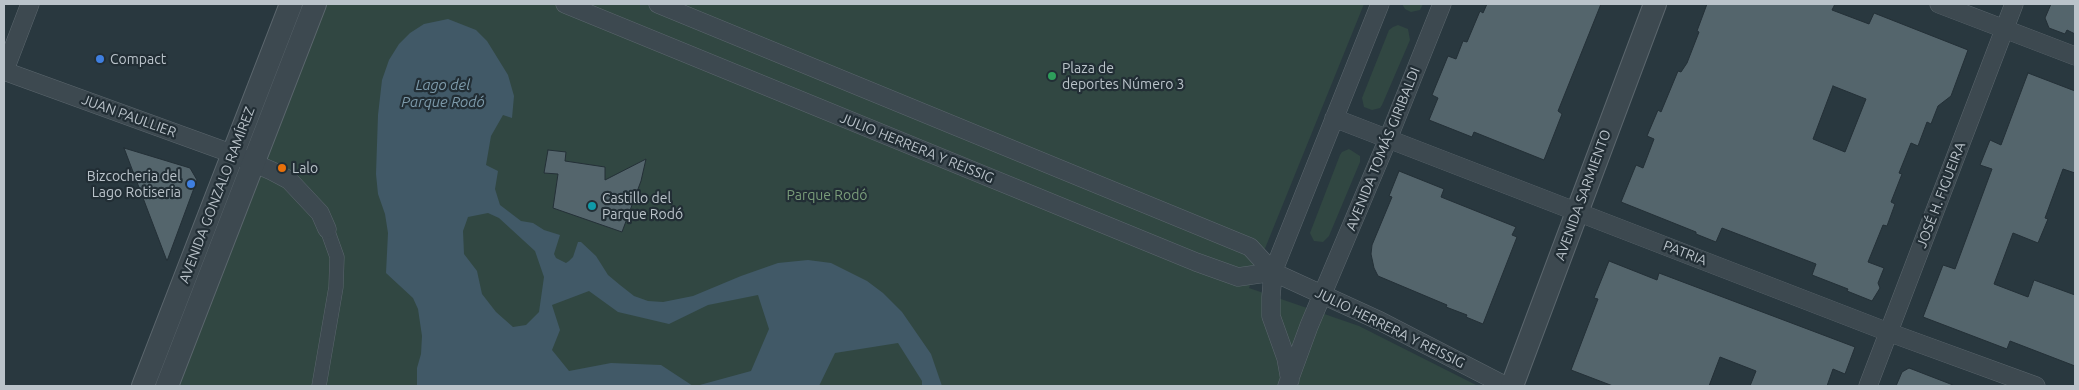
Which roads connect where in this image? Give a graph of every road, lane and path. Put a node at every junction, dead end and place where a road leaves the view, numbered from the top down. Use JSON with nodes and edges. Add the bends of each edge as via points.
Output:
{"nodes":[{"id":1,"x":30,"y":4,"type":"edge"},
{"id":2,"x":292,"y":4,"type":"edge"},
{"id":3,"x":315,"y":4,"type":"edge"},
{"id":4,"x":565,"y":4,"type":"edge"},
{"id":5,"x":658,"y":4,"type":"edge"},
{"id":6,"x":1380,"y":4,"type":"edge"},
{"id":7,"x":1442,"y":4,"type":"edge"},
{"id":8,"x":1655,"y":4,"type":"edge"},
{"id":9,"x":1939,"y":4,"type":"edge"},
{"id":10,"x":2014,"y":4,"type":"edge"},
{"id":11,"x":2004,"y":28,"type":"junction"},
{"id":12,"x":2075,"y":56,"type":"edge"},
{"id":13,"x":4,"y":72,"type":"edge"},
{"id":14,"x":1334,"y":118,"type":"junction"},
{"id":15,"x":1388,"y":139,"type":"junction"},
{"id":16,"x":243,"y":158,"type":"junction"},
{"id":17,"x":1577,"y":212,"type":"junction"},
{"id":18,"x":327,"y":229,"type":"joint"},
{"id":19,"x":1273,"y":272,"type":"junction"},
{"id":20,"x":1323,"y":294,"type":"junction"},
{"id":21,"x":1888,"y":332,"type":"junction"},
{"id":22,"x":1290,"y":384,"type":"edge"},
{"id":23,"x":143,"y":386,"type":"edge"},
{"id":24,"x":167,"y":386,"type":"edge"},
{"id":25,"x":319,"y":386,"type":"edge"},
{"id":26,"x":1506,"y":386,"type":"edge"},
{"id":27,"x":1512,"y":386,"type":"edge"},
{"id":28,"x":1868,"y":386,"type":"edge"},
{"id":29,"x":2036,"y":386,"type":"edge"}],
"edges":[{"from":1,"to":13,"type":"street"},
{"from":2,"to":16,"type":"street","name":"AVENIDA GONZALO RAMÍREZ"},
{"from":3,"to":16,"type":"street","name":"AVENIDA GONZALO RAMÍREZ"},
{"from":4,"to":19,"type":"street","name":"JULIO HERRERA Y REISSIG","via":[[1196,262],[1238,277]]},
{"from":5,"to":19,"type":"street","name":"JULIO HERRERA Y REISSIG","via":[[1250,246]]},
{"from":6,"to":14,"type":"street"},
{"from":7,"to":15,"type":"street","name":"AVENIDA TOMÁS GIRIBALDI"},
{"from":8,"to":17,"type":"street","name":"AVENIDA SARMIENTO"},
{"from":9,"to":11,"type":"street"},
{"from":10,"to":11,"type":"street","name":"JOSÉ H. FIGUEIRA"},
{"from":11,"to":12,"type":"street"},
{"from":11,"to":21,"type":"street","name":"JOSÉ H. FIGUEIRA"},
{"from":13,"to":16,"type":"street","name":"JUAN PAULLIER"},
{"from":14,"to":15,"type":"street","name":"PATRIA"},
{"from":14,"to":19,"type":"street"},
{"from":15,"to":17,"type":"street","name":"PATRIA"},
{"from":15,"to":20,"type":"street","name":"AVENIDA TOMÁS GIRIBALDI"},
{"from":16,"to":18,"type":"street","name":"JUAN PAULLIER","via":[[288,180],[320,213]]},
{"from":16,"to":23,"type":"street","name":"AVENIDA GONZALO RAMÍREZ"},
{"from":16,"to":24,"type":"street","name":"AVENIDA GONZALO RAMÍREZ"},
{"from":17,"to":21,"type":"street","name":"PATRIA"},
{"from":17,"to":27,"type":"street","name":"AVENIDA SARMIENTO"},
{"from":18,"to":25,"type":"street","via":[[336,257],[336,286]]},
{"from":19,"to":20,"type":"street","name":"JULIO HERRERA Y REISSIG"},
{"from":19,"to":22,"type":"street","via":[[1272,316],[1286,358]]},
{"from":20,"to":22,"type":"street","name":"AVENIDA TOMÁS GIRIBALDI"},
{"from":20,"to":26,"type":"street","name":"JULIO HERRERA Y REISSIG"},
{"from":21,"to":28,"type":"street","name":"JOSÉ H. FIGUEIRA"},
{"from":21,"to":29,"type":"street","name":"PATRIA"}]}
